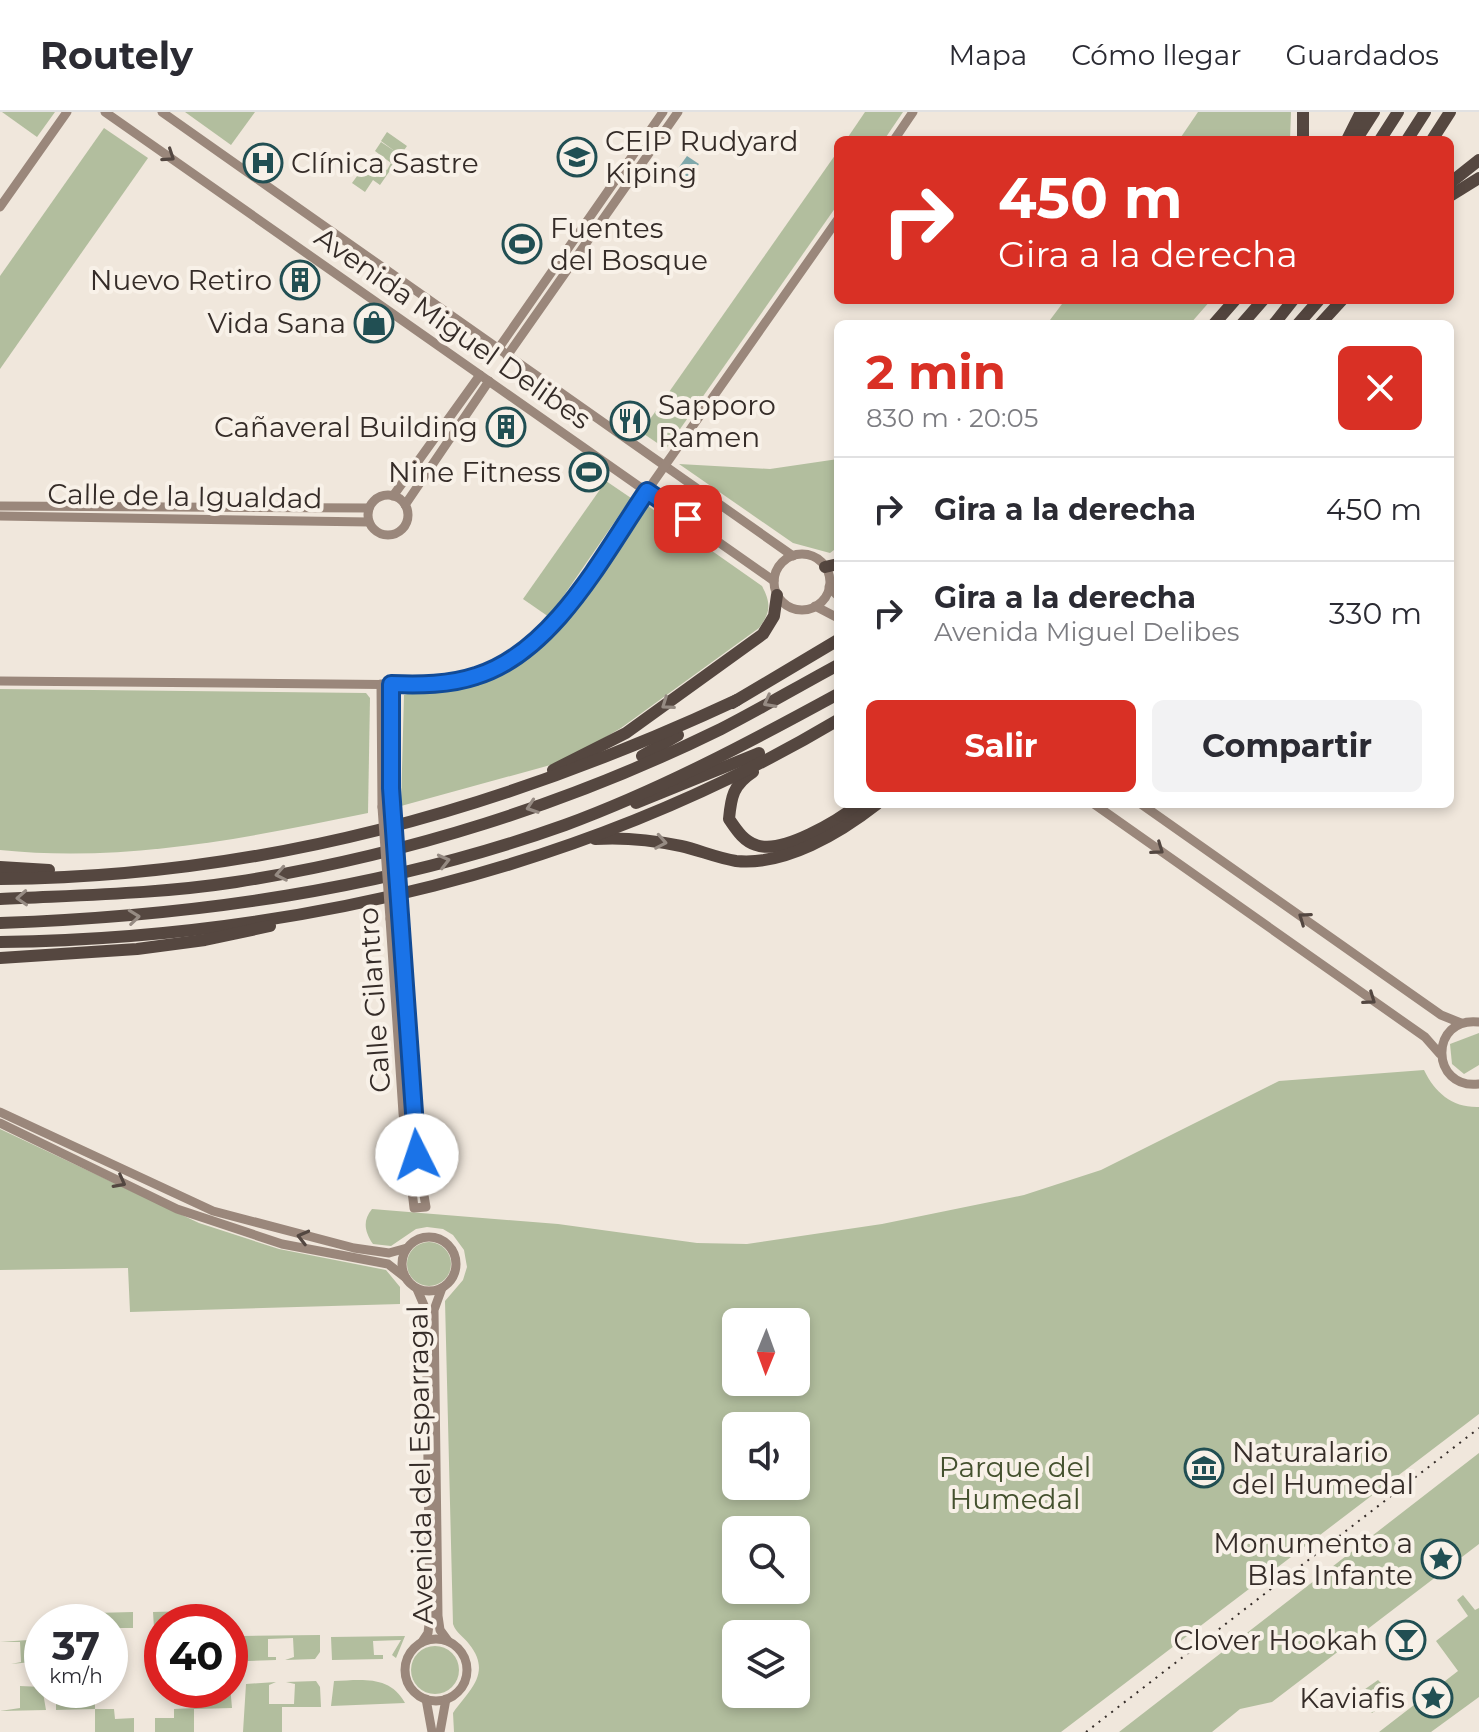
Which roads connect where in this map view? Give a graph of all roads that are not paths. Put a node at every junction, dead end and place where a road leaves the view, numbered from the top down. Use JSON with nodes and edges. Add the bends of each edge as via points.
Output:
{"nodes":[{"id":1,"x":67,"y":112,"type":"edge"},
{"id":2,"x":105,"y":112,"type":"edge"},
{"id":3,"x":162,"y":112,"type":"edge"},
{"id":4,"x":663,"y":112,"type":"edge"},
{"id":5,"x":678,"y":112,"type":"edge"},
{"id":6,"x":913,"y":112,"type":"edge"},
{"id":7,"x":1303,"y":112,"type":"edge"},
{"id":8,"x":1361,"y":112,"type":"edge"},
{"id":9,"x":1374,"y":112,"type":"edge"},
{"id":10,"x":1398,"y":112,"type":"edge"},
{"id":11,"x":1425,"y":112,"type":"edge"},
{"id":12,"x":1450,"y":112,"type":"edge"},
{"id":13,"x":897,"y":136,"type":"edge"},
{"id":14,"x":1303,"y":136,"type":"edge"},
{"id":15,"x":1349,"y":136,"type":"edge"},
{"id":16,"x":1359,"y":136,"type":"edge"},
{"id":17,"x":1383,"y":136,"type":"edge"},
{"id":18,"x":1410,"y":136,"type":"edge"},
{"id":19,"x":1435,"y":136,"type":"edge"},
{"id":20,"x":1479,"y":160,"type":"edge"},
{"id":21,"x":1479,"y":178,"type":"edge"},
{"id":22,"x":1454,"y":180,"type":"edge"},
{"id":23,"x":1454,"y":194,"type":"edge"},
{"id":24,"x":0,"y":207,"type":"edge"},
{"id":25,"x":834,"y":225,"type":"edge"},
{"id":26,"x":1231,"y":304,"type":"edge"},
{"id":27,"x":1260,"y":304,"type":"edge"},
{"id":28,"x":1290,"y":304,"type":"edge"},
{"id":29,"x":1316,"y":304,"type":"edge"},
{"id":30,"x":1338,"y":304,"type":"edge"},
{"id":31,"x":1216,"y":320,"type":"edge"},
{"id":32,"x":1246,"y":320,"type":"edge"},
{"id":33,"x":1277,"y":320,"type":"edge"},
{"id":34,"x":1302,"y":320,"type":"edge"},
{"id":35,"x":1324,"y":320,"type":"edge"},
{"id":36,"x":502,"y":352,"type":"junction"},
{"id":37,"x":485,"y":378,"type":"junction"},
{"id":38,"x":664,"y":467,"type":"junction"},
{"id":39,"x":647,"y":491,"type":"junction"},
{"id":40,"x":393,"y":496,"type":"junction"},
{"id":41,"x":405,"y":505,"type":"junction"},
{"id":42,"x":0,"y":506,"type":"edge"},
{"id":43,"x":369,"y":508,"type":"junction"},
{"id":44,"x":0,"y":516,"type":"edge"},
{"id":45,"x":369,"y":522,"type":"junction"},
{"id":46,"x":793,"y":556,"type":"junction"},
{"id":47,"x":831,"y":566,"type":"edge"},
{"id":48,"x":774,"y":581,"type":"junction"},
{"id":49,"x":829,"y":587,"type":"junction"},
{"id":50,"x":834,"y":592,"type":"edge"},
{"id":51,"x":777,"y":595,"type":"junction"},
{"id":52,"x":815,"y":606,"type":"junction"},
{"id":53,"x":834,"y":616,"type":"edge"},
{"id":54,"x":834,"y":642,"type":"edge"},
{"id":55,"x":834,"y":667,"type":"edge"},
{"id":56,"x":0,"y":681,"type":"edge"},
{"id":57,"x":386,"y":684,"type":"junction"},
{"id":58,"x":834,"y":696,"type":"edge"},
{"id":59,"x":737,"y":700,"type":"junction"},
{"id":60,"x":834,"y":715,"type":"edge"},
{"id":61,"x":834,"y":722,"type":"edge"},
{"id":62,"x":822,"y":730,"type":"junction"},
{"id":63,"x":628,"y":769,"type":"junction"},
{"id":64,"x":497,"y":799,"type":"junction"},
{"id":65,"x":852,"y":808,"type":"edge"},
{"id":66,"x":872,"y":808,"type":"edge"},
{"id":67,"x":1100,"y":808,"type":"edge"},
{"id":68,"x":1147,"y":808,"type":"edge"},
{"id":69,"x":568,"y":824,"type":"junction"},
{"id":70,"x":584,"y":840,"type":"junction"},
{"id":71,"x":0,"y":867,"type":"edge"},
{"id":72,"x":160,"y":869,"type":"junction"},
{"id":73,"x":0,"y":879,"type":"edge"},
{"id":74,"x":0,"y":899,"type":"edge"},
{"id":75,"x":323,"y":910,"type":"junction"},
{"id":76,"x":395,"y":918,"type":"junction"},
{"id":77,"x":0,"y":923,"type":"edge"},
{"id":78,"x":0,"y":942,"type":"edge"},
{"id":79,"x":0,"y":958,"type":"edge"},
{"id":80,"x":1479,"y":1022,"type":"edge"},
{"id":81,"x":1461,"y":1023,"type":"junction"},
{"id":82,"x":1440,"y":1054,"type":"junction"},
{"id":83,"x":1479,"y":1084,"type":"edge"},
{"id":84,"x":0,"y":1112,"type":"edge"},
{"id":85,"x":0,"y":1123,"type":"edge"},
{"id":86,"x":407,"y":1248,"type":"junction"},
{"id":87,"x":406,"y":1278,"type":"junction"},
{"id":88,"x":442,"y":1288,"type":"junction"},
{"id":89,"x":417,"y":1289,"type":"junction"},
{"id":90,"x":448,"y":1641,"type":"junction"},
{"id":91,"x":422,"y":1642,"type":"junction"},
{"id":92,"x":426,"y":1699,"type":"junction"},
{"id":93,"x":446,"y":1699,"type":"junction"},
{"id":94,"x":432,"y":1732,"type":"edge"},
{"id":95,"x":440,"y":1732,"type":"edge"}],
"edges":[{"from":1,"to":24,"type":"main road"},
{"from":2,"to":37,"type":"main road","name":"Avenida Miguel Delibes","one_way":true},
{"from":3,"to":36,"type":"main road","name":"Avenida Miguel Delibes"},
{"from":4,"to":36,"type":"main road"},
{"from":5,"to":36,"type":"main road"},
{"from":6,"to":13,"type":"main road"},
{"from":7,"to":14,"type":"highway"},
{"from":8,"to":15,"type":"highway"},
{"from":9,"to":16,"type":"highway"},
{"from":10,"to":17,"type":"highway"},
{"from":11,"to":18,"type":"highway"},
{"from":12,"to":19,"type":"highway"},
{"from":20,"to":22,"type":"highway"},
{"from":21,"to":23,"type":"highway"},
{"from":25,"to":38,"type":"main road"},
{"from":26,"to":31,"type":"highway"},
{"from":27,"to":32,"type":"highway"},
{"from":28,"to":33,"type":"highway"},
{"from":29,"to":34,"type":"highway"},
{"from":30,"to":35,"type":"highway"},
{"from":36,"to":38,"type":"main road","name":"Avenida Miguel Delibes"},
{"from":37,"to":39,"type":"main road","name":"Avenida Miguel Delibes"},
{"from":37,"to":40,"type":"main road"},
{"from":37,"to":41,"type":"main road"},
{"from":38,"to":39,"type":"main road"},
{"from":38,"to":46,"type":"main road","name":"Avenida Miguel Delibes"},
{"from":39,"to":48,"type":"main road","name":"Avenida Miguel Delibes"},
{"from":39,"to":57,"type":"main road","via":[[560,615],[519,656],[477,676],[433,685]]},
{"from":40,"to":41,"type":"main road"},
{"from":40,"to":43,"type":"main road","via":[[377,499]]},
{"from":41,"to":45,"type":"main road","via":[[407,521],[395,534],[379,533]]},
{"from":42,"to":43,"type":"main road","name":"Calle de la Igualdad"},
{"from":43,"to":45,"type":"main road"},
{"from":44,"to":45,"type":"main road","name":"Calle de la Igualdad"},
{"from":46,"to":47,"type":"main road","via":[[814,557]]},
{"from":46,"to":48,"type":"main road","via":[[780,566]]},
{"from":47,"to":49,"type":"main road"},
{"from":48,"to":51,"type":"main road"},
{"from":49,"to":50,"type":"main road"},
{"from":49,"to":52,"type":"main road"},
{"from":51,"to":52,"type":"main road","via":[[794,609]]},
{"from":51,"to":64,"type":"highway","one_way":true,"via":[[774,616],[763,634],[593,752]]},
{"from":52,"to":53,"type":"main road"},
{"from":54,"to":59,"type":"highway"},
{"from":55,"to":63,"type":"highway","one_way":true,"via":[[720,729]]},
{"from":56,"to":57,"type":"main road"},
{"from":57,"to":76,"type":"main road","name":"Calle Cilantro","bridge":true},
{"from":58,"to":69,"type":"highway","via":[[743,746]]},
{"from":59,"to":63,"type":"highway"},
{"from":59,"to":64,"type":"highway"},
{"from":60,"to":69,"type":"highway","via":[[730,766]]},
{"from":61,"to":62,"type":"highway"},
{"from":62,"to":65,"type":"highway","via":[[740,780],[731,794],[729,819],[757,846],[777,845],[805,836]]},
{"from":62,"to":70,"type":"highway","via":[[716,784]]},
{"from":63,"to":74,"type":"highway","one_way":true,"via":[[505,817],[323,865],[187,887]]},
{"from":64,"to":72,"type":"highway","via":[[349,838]]},
{"from":70,"to":66,"type":"highway","one_way":true,"via":[[630,837],[753,862],[815,842]]},
{"from":67,"to":82,"type":"main road","one_way":true,"via":[[1425,1037]]},
{"from":81,"to":68,"type":"main road","one_way":true,"via":[[1441,1015]]},
{"from":77,"to":69,"type":"highway","one_way":true,"via":[[114,919],[242,905],[362,881]]},
{"from":70,"to":75,"type":"highway","via":[[479,873]]},
{"from":71,"to":72,"type":"highway"},
{"from":72,"to":73,"type":"highway"},
{"from":75,"to":78,"type":"highway","via":[[200,930]]},
{"from":75,"to":79,"type":"highway","via":[[205,940]]},
{"from":76,"to":76,"type":"main road","name":"Calle Cilantro","via":[[408,1163],[414,1208],[426,1207]]},
{"from":80,"to":81,"type":"main road"},
{"from":81,"to":82,"type":"main road","via":[[1443,1039]]},
{"from":82,"to":83,"type":"main road","via":[[1448,1074]]},
{"from":86,"to":84,"type":"main road","one_way":true,"via":[[389,1253],[354,1248],[213,1211]]},
{"from":85,"to":87,"type":"main road","one_way":true,"via":[[177,1209],[282,1244],[388,1264]]},
{"from":86,"to":87,"type":"main road","via":[[402,1260]]},
{"from":86,"to":88,"type":"main road","via":[[428,1237],[450,1246],[457,1269]]},
{"from":87,"to":89,"type":"main road"},
{"from":88,"to":89,"type":"main road"},
{"from":88,"to":90,"type":"main road","name":"Avenida del Esparragal","via":[[434,1310],[438,1616]]},
{"from":89,"to":91,"type":"main road","name":"Avenida del Esparragal","via":[[426,1310],[429,1486],[430,1616]]},
{"from":90,"to":91,"type":"main road"},
{"from":90,"to":93,"type":"main road","via":[[465,1659],[466,1675],[460,1690]]},
{"from":91,"to":92,"type":"main road","via":[[412,1650],[405,1670],[409,1686]]},
{"from":92,"to":93,"type":"main road"},
{"from":92,"to":94,"type":"main road"},
{"from":93,"to":95,"type":"main road"}]}
